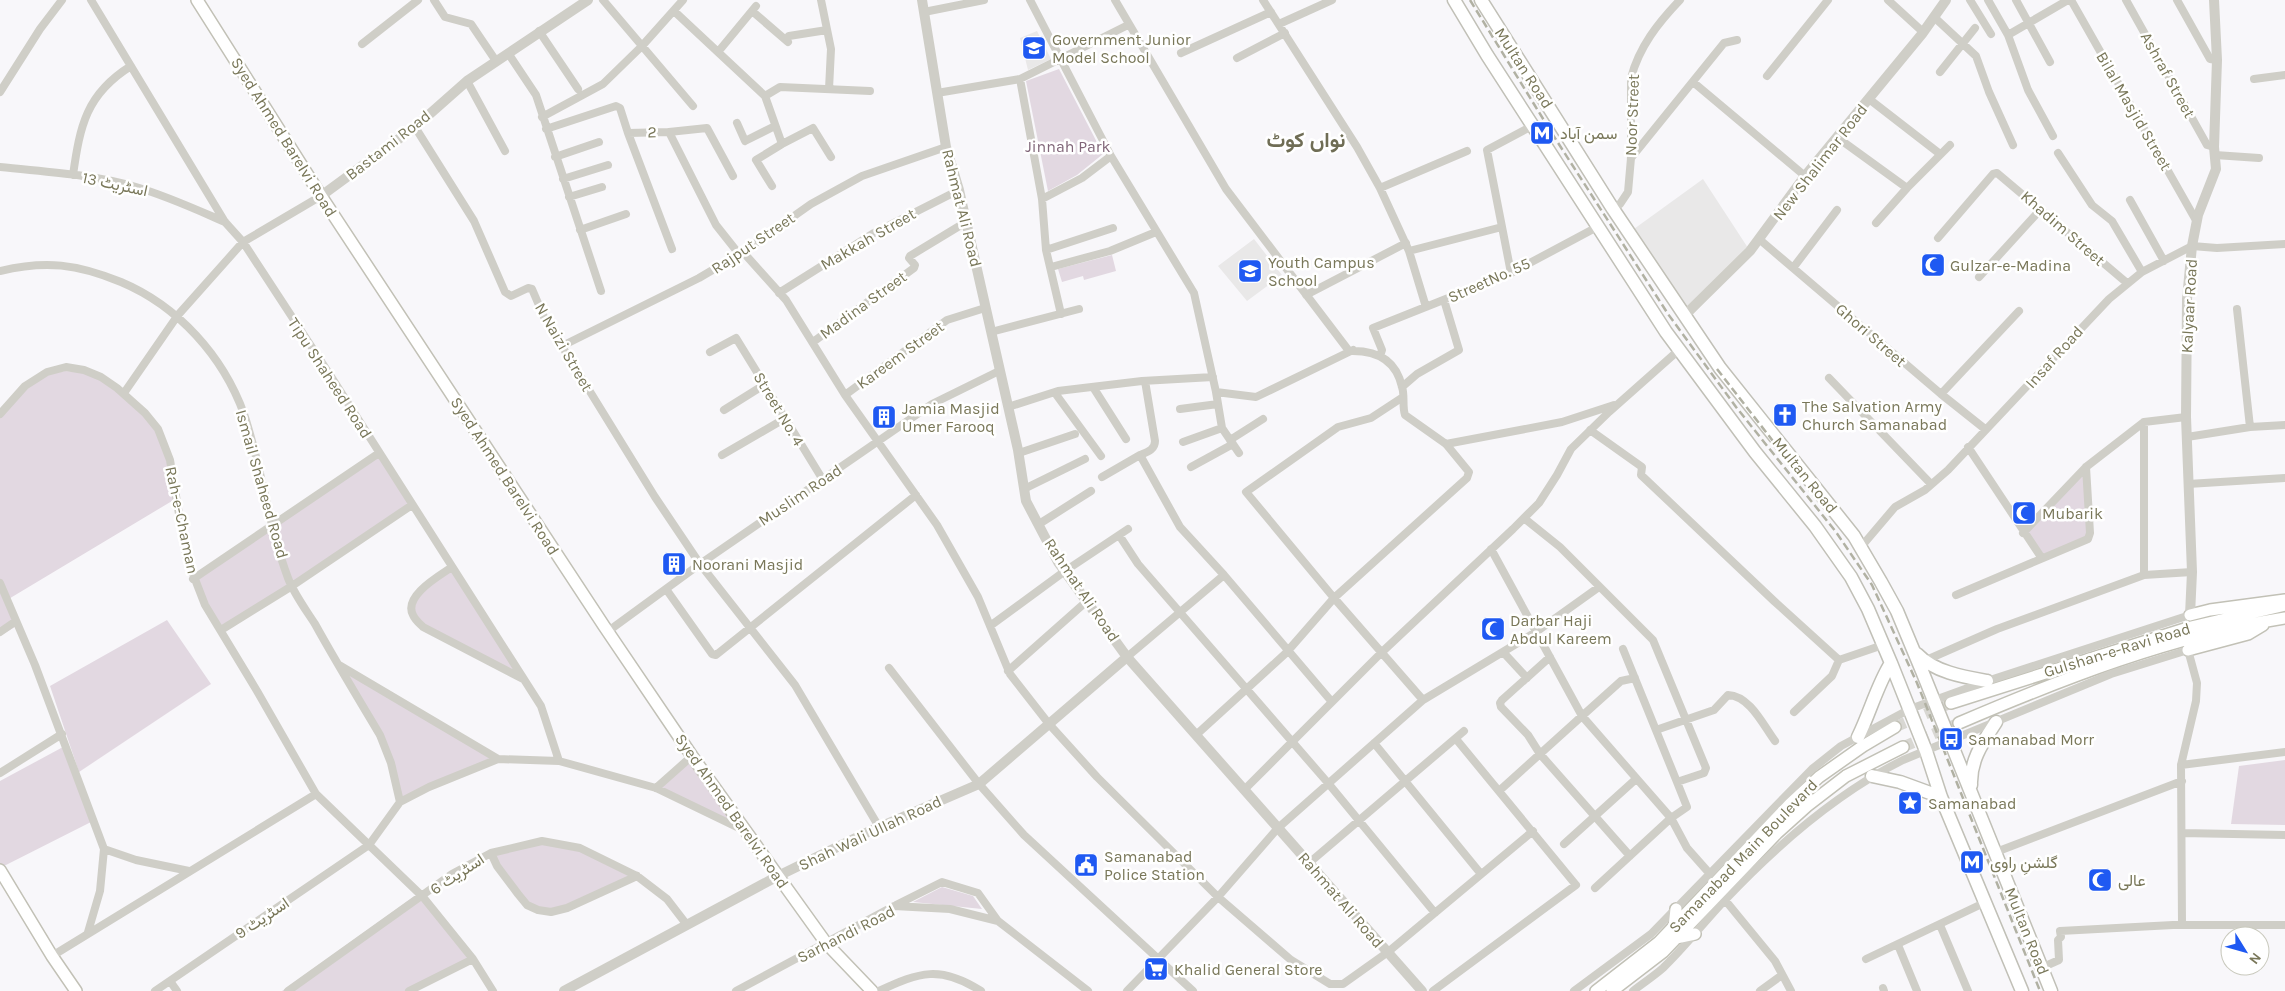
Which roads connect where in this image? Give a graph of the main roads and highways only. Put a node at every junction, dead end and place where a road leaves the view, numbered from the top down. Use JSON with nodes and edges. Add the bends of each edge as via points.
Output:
{"nodes":[{"id":1,"x":197,"y":0,"type":"edge"},
{"id":2,"x":1454,"y":0,"type":"edge"},
{"id":3,"x":1481,"y":0,"type":"edge"},
{"id":4,"x":2285,"y":600,"type":"edge"},
{"id":5,"x":2285,"y":605,"type":"edge"},
{"id":6,"x":2190,"y":615,"type":"road end"},
{"id":7,"x":2285,"y":618,"type":"edge"},
{"id":8,"x":2271,"y":620,"type":"junction"},
{"id":9,"x":1914,"y":650,"type":"junction"},
{"id":10,"x":2188,"y":650,"type":"road end"},
{"id":11,"x":1892,"y":663,"type":"junction"},
{"id":12,"x":1987,"y":681,"type":"road end"},
{"id":13,"x":1951,"y":703,"type":"tunnel mouth"},
{"id":14,"x":1996,"y":722,"type":"road end"},
{"id":15,"x":1960,"y":723,"type":"tunnel mouth"},
{"id":16,"x":1895,"y":727,"type":"tunnel mouth"},
{"id":17,"x":1858,"y":737,"type":"road end"},
{"id":18,"x":1903,"y":746,"type":"tunnel mouth"},
{"id":19,"x":1872,"y":776,"type":"road end"},
{"id":20,"x":1971,"y":792,"type":"junction"},
{"id":21,"x":1941,"y":797,"type":"junction"},
{"id":22,"x":0,"y":870,"type":"edge"},
{"id":23,"x":1676,"y":909,"type":"road end"},
{"id":24,"x":1675,"y":933,"type":"junction"},
{"id":25,"x":1695,"y":934,"type":"road end"},
{"id":26,"x":76,"y":991,"type":"edge"},
{"id":27,"x":872,"y":991,"type":"edge"},
{"id":28,"x":1596,"y":991,"type":"edge"},
{"id":29,"x":1612,"y":991,"type":"edge"},
{"id":30,"x":2022,"y":991,"type":"edge"},
{"id":31,"x":2051,"y":991,"type":"edge"}],
"edges":[{"from":1,"to":27,"type":"main road","name":"Syed Ahmed Barelvi Road","via":[[321,196],[607,632],[826,943]]},
{"from":2,"to":11,"type":"main road","name":"Multan Road","via":[[1636,287],[1755,452],[1835,552],[1860,594]]},
{"from":3,"to":9,"type":"main road","name":"Multan Road","via":[[1613,209],[1720,368],[1861,547],[1897,611]]},
{"from":4,"to":6,"type":"main road"},
{"from":5,"to":13,"type":"main road","name":"Gulshan-e-Ravi Road","via":[[2191,627]]},
{"from":7,"to":8,"type":"main road","name":"Gulshan-e-Ravi Road"},
{"from":8,"to":10,"type":"main road","via":[[2248,634]]},
{"from":8,"to":15,"type":"main road","name":"Gulshan-e-Ravi Road","via":[[2193,637],[2100,667]]},
{"from":9,"to":12,"type":"main road","via":[[1924,661],[1956,674]]},
{"from":9,"to":20,"type":"main road","name":"Multan Road"},
{"from":11,"to":17,"type":"main road","via":[[1883,676]]},
{"from":11,"to":21,"type":"main road","name":"Multan Road"},
{"from":14,"to":20,"type":"main road","via":[[1971,770]]},
{"from":16,"to":24,"type":"main road","name":"Samanabad Main Boulevard","via":[[1819,777],[1790,804]]},
{"from":18,"to":24,"type":"main road","name":"Samanabad Main Boulevard","via":[[1846,776],[1807,806]]},
{"from":19,"to":21,"type":"main road"},
{"from":20,"to":31,"type":"main road","name":"Multan Road"},
{"from":21,"to":30,"type":"main road","name":"Multan Road"},
{"from":22,"to":26,"type":"main road"},
{"from":23,"to":24,"type":"main road"},
{"from":24,"to":25,"type":"main road"},
{"from":24,"to":28,"type":"main road","name":"Samanabad Main Boulevard"},
{"from":24,"to":29,"type":"main road","name":"Samanabad Main Boulevard","via":[[1663,952]]}]}
